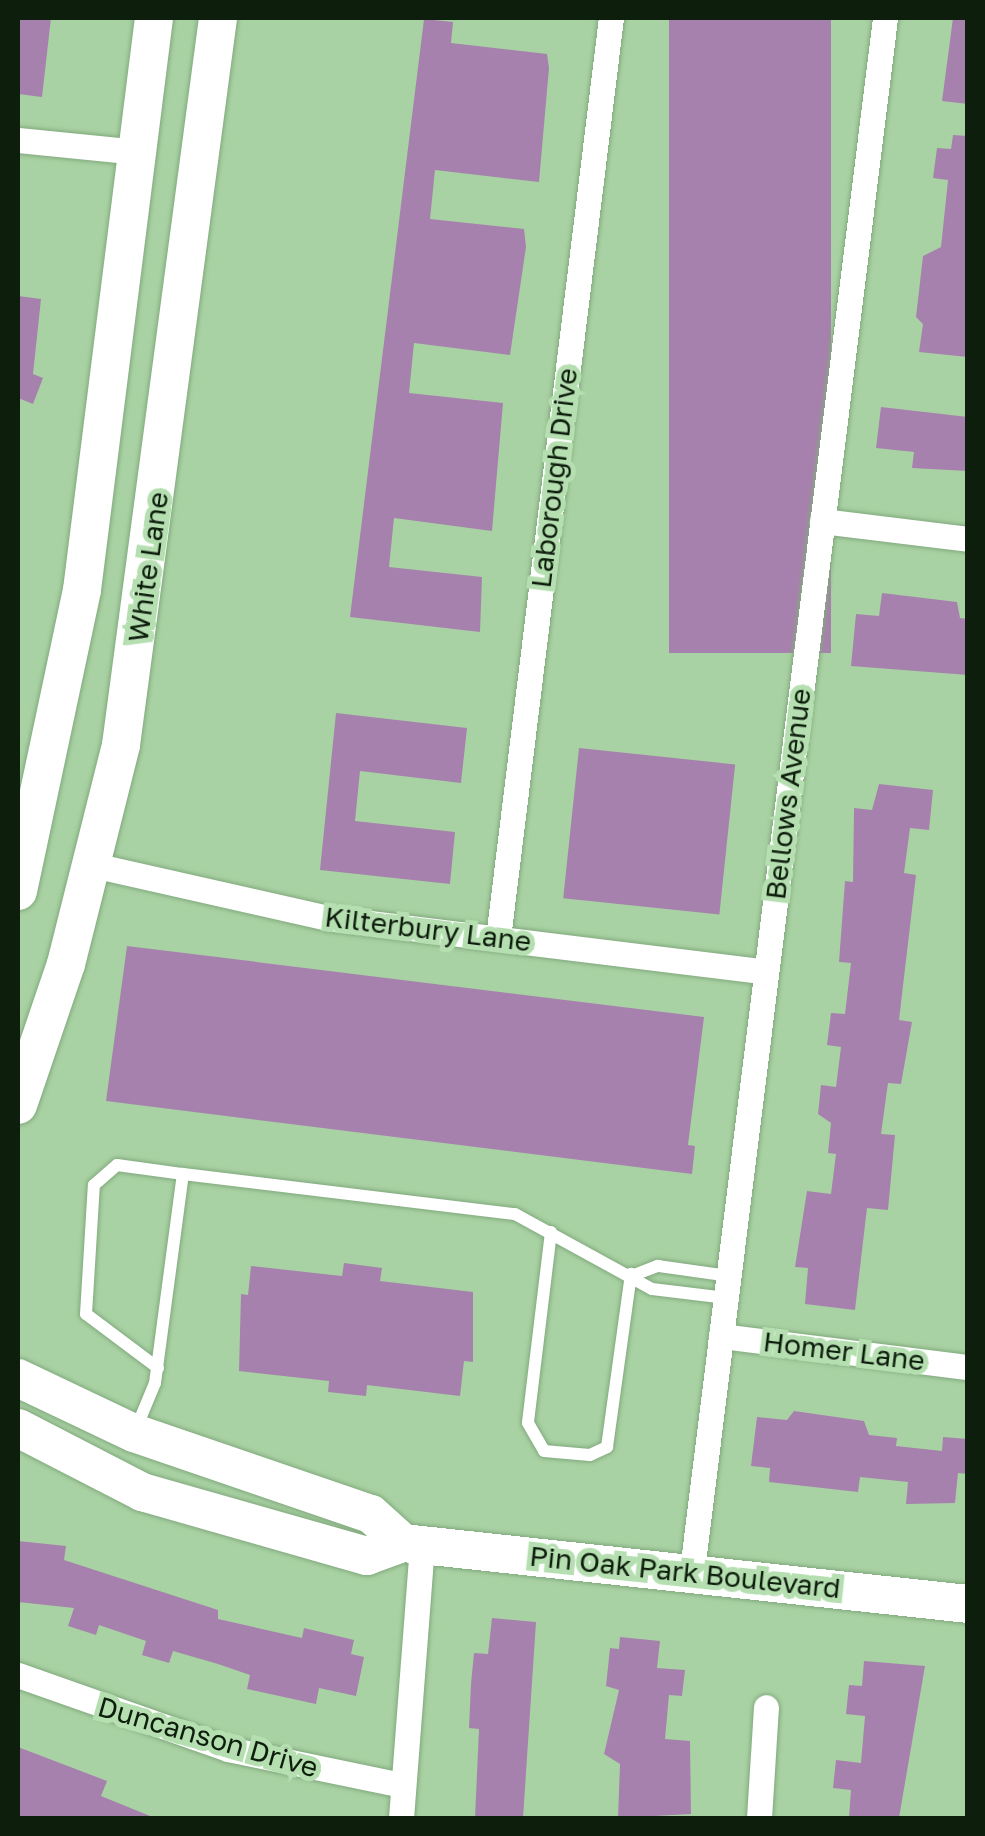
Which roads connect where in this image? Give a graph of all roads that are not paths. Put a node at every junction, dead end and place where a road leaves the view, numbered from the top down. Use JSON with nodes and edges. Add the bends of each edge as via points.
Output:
{"nodes":[{"id":1,"x":154,"y":18,"type":"edge"},
{"id":2,"x":218,"y":18,"type":"edge"},
{"id":3,"x":611,"y":18,"type":"edge"},
{"id":4,"x":884,"y":18,"type":"edge"},
{"id":5,"x":18,"y":140,"type":"edge"},
{"id":6,"x":138,"y":152,"type":"junction"},
{"id":7,"x":822,"y":520,"type":"junction"},
{"id":8,"x":968,"y":538,"type":"edge"},
{"id":9,"x":94,"y":866,"type":"junction"},
{"id":10,"x":18,"y":891,"type":"edge"},
{"id":11,"x":498,"y":938,"type":"junction"},
{"id":12,"x":766,"y":972,"type":"junction"},
{"id":13,"x":18,"y":1104,"type":"edge"},
{"id":14,"x":183,"y":1174,"type":"junction"},
{"id":15,"x":551,"y":1232,"type":"junction"},
{"id":16,"x":633,"y":1274,"type":"junction"},
{"id":17,"x":727,"y":1287,"type":"junction"},
{"id":18,"x":721,"y":1336,"type":"junction"},
{"id":19,"x":968,"y":1366,"type":"edge"},
{"id":20,"x":158,"y":1368,"type":"junction"},
{"id":21,"x":18,"y":1378,"type":"edge"},
{"id":22,"x":18,"y":1428,"type":"edge"},
{"id":23,"x":134,"y":1433,"type":"junction"},
{"id":24,"x":412,"y":1544,"type":"junction"},
{"id":25,"x":692,"y":1570,"type":"junction"},
{"id":26,"x":968,"y":1604,"type":"edge"},
{"id":27,"x":18,"y":1675,"type":"edge"},
{"id":28,"x":766,"y":1707,"type":"dead end"},
{"id":29,"x":402,"y":1785,"type":"junction"},
{"id":30,"x":402,"y":1818,"type":"edge"},
{"id":31,"x":759,"y":1818,"type":"edge"}],
"edges":[{"from":1,"to":6,"type":"main road"},
{"from":2,"to":9,"type":"main road","name":"White Lane","via":[[142,624]]},
{"from":3,"to":11,"type":"street","name":"Laborough Drive"},
{"from":4,"to":7,"type":"street","name":"Bellows Avenue"},
{"from":5,"to":6,"type":"street"},
{"from":6,"to":10,"type":"main road","via":[[82,590]]},
{"from":7,"to":8,"type":"street"},
{"from":7,"to":12,"type":"street","name":"Bellows Avenue"},
{"from":9,"to":11,"type":"street","name":"Kilterbury Lane","via":[[277,909]]},
{"from":9,"to":13,"type":"main road","name":"White Lane"},
{"from":11,"to":12,"type":"street","name":"Kilterbury Lane"},
{"from":12,"to":17,"type":"street","name":"Bellows Avenue"},
{"from":14,"to":15,"type":"lane","via":[[515,1214]]},
{"from":14,"to":20,"type":"lane"},
{"from":14,"to":20,"type":"lane","via":[[116,1165],[94,1185],[86,1314]]},
{"from":15,"to":16,"type":"lane"},
{"from":15,"to":16,"type":"lane","via":[[528,1422],[544,1451],[590,1455],[607,1447]]},
{"from":16,"to":17,"type":"lane","via":[[658,1266]]},
{"from":16,"to":17,"type":"lane","via":[[652,1289]]},
{"from":17,"to":18,"type":"street","name":"Bellows Avenue"},
{"from":18,"to":19,"type":"street","name":"Homer Lane"},
{"from":18,"to":25,"type":"street","name":"Bellows Avenue"},
{"from":20,"to":23,"type":"lane"},
{"from":21,"to":23,"type":"main road"},
{"from":22,"to":24,"type":"main road","name":"Pin Oak Park Boulevard","via":[[142,1492],[302,1543],[367,1556]]},
{"from":23,"to":24,"type":"main road","via":[[371,1514]]},
{"from":24,"to":25,"type":"main road","name":"Pin Oak Park Boulevard"},
{"from":24,"to":29,"type":"street"},
{"from":25,"to":26,"type":"main road","name":"Pin Oak Park Boulevard"},
{"from":27,"to":29,"type":"street","name":"Duncanson Drive","via":[[228,1750]]},
{"from":28,"to":31,"type":"street"},
{"from":29,"to":30,"type":"street"}]}
